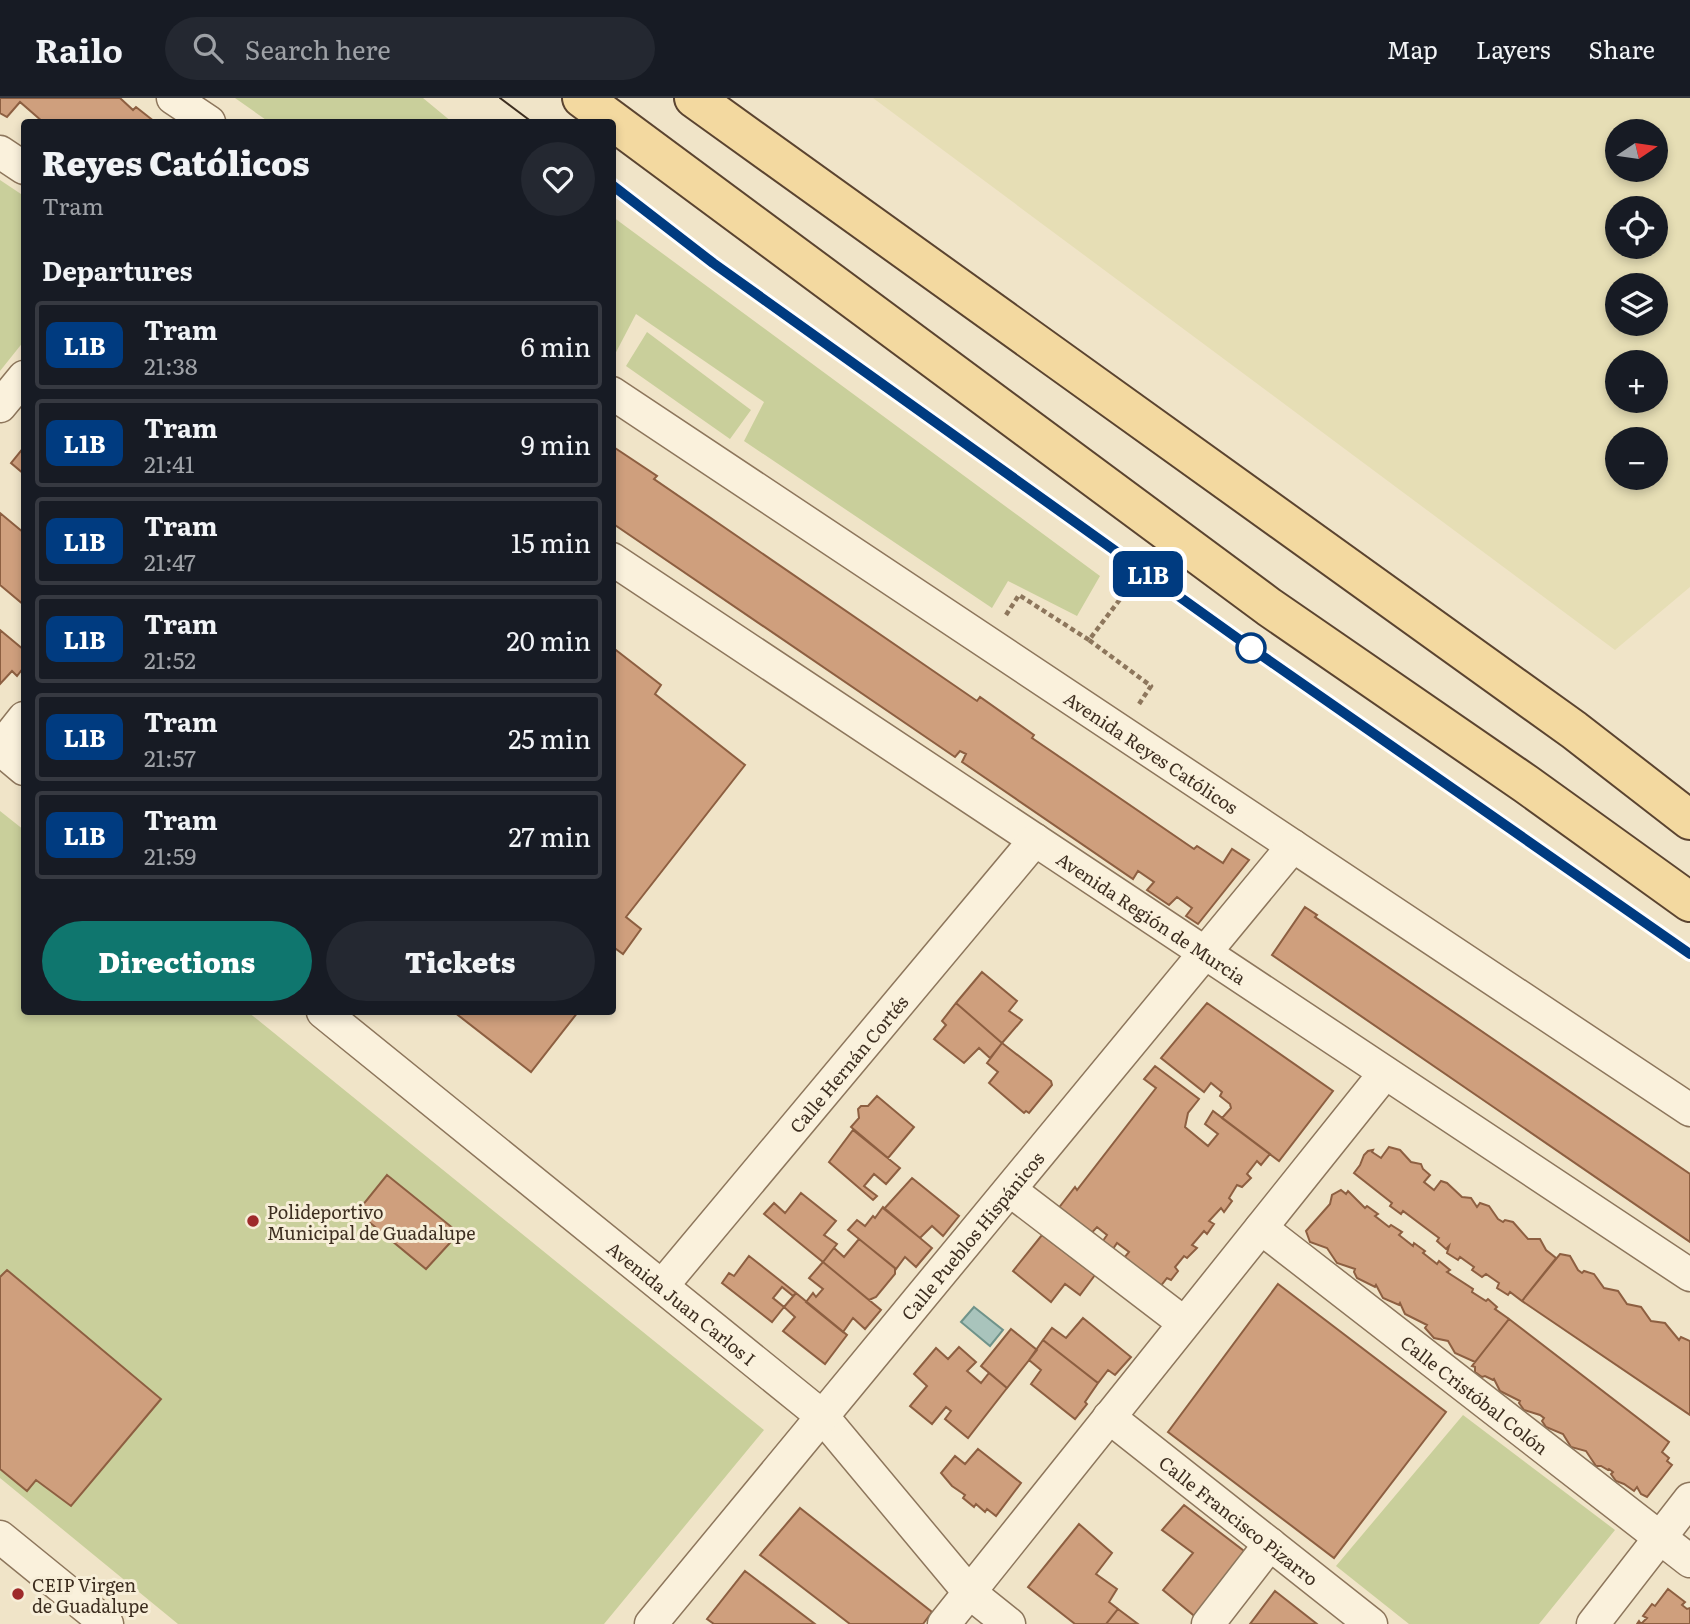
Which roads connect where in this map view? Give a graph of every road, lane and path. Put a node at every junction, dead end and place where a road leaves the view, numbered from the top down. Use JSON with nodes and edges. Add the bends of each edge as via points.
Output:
{"nodes":[{"id":1,"x":173,"y":98,"type":"edge"},
{"id":2,"x":582,"y":98,"type":"edge"},
{"id":3,"x":694,"y":98,"type":"edge"},
{"id":4,"x":204,"y":119,"type":"edge"},
{"id":5,"x":610,"y":119,"type":"edge"},
{"id":6,"x":616,"y":123,"type":"edge"},
{"id":7,"x":0,"y":152,"type":"edge"},
{"id":8,"x":21,"y":166,"type":"edge"},
{"id":9,"x":21,"y":381,"type":"edge"},
{"id":10,"x":616,"y":396,"type":"edge"},
{"id":11,"x":0,"y":406,"type":"edge"},
{"id":12,"x":616,"y":562,"type":"edge"},
{"id":13,"x":1130,"y":586,"type":"dead end"},
{"id":14,"x":1088,"y":640,"type":"junction"},
{"id":15,"x":988,"y":642,"type":"junction"},
{"id":16,"x":21,"y":723,"type":"edge"},
{"id":17,"x":1121,"y":732,"type":"junction"},
{"id":18,"x":0,"y":748,"type":"edge"},
{"id":19,"x":21,"y":766,"type":"edge"},
{"id":20,"x":1690,"y":820,"type":"edge"},
{"id":21,"x":1035,"y":840,"type":"junction"},
{"id":22,"x":1293,"y":846,"type":"junction"},
{"id":23,"x":1690,"y":902,"type":"edge"},
{"id":24,"x":1205,"y":953,"type":"junction"},
{"id":25,"x":327,"y":1015,"type":"edge"},
{"id":26,"x":1385,"y":1073,"type":"junction"},
{"id":27,"x":1690,"y":1110,"type":"edge"},
{"id":28,"x":1010,"y":1190,"type":"junction"},
{"id":29,"x":1261,"y":1228,"type":"junction"},
{"id":30,"x":1690,"y":1275,"type":"edge"},
{"id":31,"x":662,"y":1286,"type":"junction"},
{"id":32,"x":1184,"y":1323,"type":"junction"},
{"id":33,"x":822,"y":1416,"type":"junction"},
{"id":34,"x":1109,"y":1418,"type":"junction"},
{"id":35,"x":1690,"y":1499,"type":"edge"},
{"id":36,"x":0,"y":1537,"type":"edge"},
{"id":37,"x":1660,"y":1538,"type":"junction"},
{"id":38,"x":1270,"y":1544,"type":"junction"},
{"id":39,"x":1690,"y":1561,"type":"edge"},
{"id":40,"x":969,"y":1592,"type":"junction"},
{"id":41,"x":107,"y":1624,"type":"edge"},
{"id":42,"x":652,"y":1624,"type":"edge"},
{"id":43,"x":944,"y":1624,"type":"edge"},
{"id":44,"x":1009,"y":1624,"type":"edge"},
{"id":45,"x":1208,"y":1624,"type":"edge"},
{"id":46,"x":1371,"y":1624,"type":"edge"},
{"id":47,"x":1593,"y":1624,"type":"edge"}],
"edges":[{"from":1,"to":4,"type":"street"},
{"from":2,"to":5,"type":"main road"},
{"from":3,"to":20,"type":"main road","via":[[1574,730]]},
{"from":6,"to":23,"type":"main road","via":[[1269,607]]},
{"from":7,"to":8,"type":"street"},
{"from":9,"to":11,"type":"street"},
{"from":10,"to":15,"type":"street","name":"Avenida Reyes Católicos"},
{"from":12,"to":21,"type":"street","name":"Avenida Región de Murcia"},
{"from":13,"to":14,"type":"path"},
{"from":14,"to":15,"type":"path","via":[[1019,595]]},
{"from":14,"to":17,"type":"path","via":[[1151,686]]},
{"from":15,"to":17,"type":"street","name":"Avenida Reyes Católicos"},
{"from":16,"to":18,"type":"street"},
{"from":17,"to":22,"type":"street","name":"Avenida Reyes Católicos"},
{"from":18,"to":19,"type":"street"},
{"from":21,"to":24,"type":"street","name":"Avenida Región de Murcia"},
{"from":21,"to":31,"type":"street","name":"Calle Hernán Cortés"},
{"from":22,"to":24,"type":"street","name":"Calle Pueblos Hispánicos"},
{"from":22,"to":27,"type":"street","name":"Avenida Reyes Católicos"},
{"from":24,"to":26,"type":"street","name":"Avenida Región de Murcia"},
{"from":24,"to":28,"type":"street","name":"Calle Pueblos Hispánicos"},
{"from":25,"to":31,"type":"street","name":"Avenida Juan Carlos I"},
{"from":26,"to":29,"type":"street"},
{"from":26,"to":30,"type":"street","name":"Avenida Región de Murcia"},
{"from":28,"to":32,"type":"street"},
{"from":28,"to":33,"type":"street","name":"Calle Pueblos Hispánicos"},
{"from":29,"to":32,"type":"street"},
{"from":29,"to":37,"type":"street","name":"Calle Cristóbal Colón"},
{"from":31,"to":33,"type":"street","name":"Avenida Juan Carlos I"},
{"from":32,"to":34,"type":"street"},
{"from":33,"to":40,"type":"street","name":"Avenida Juan Carlos I"},
{"from":33,"to":42,"type":"street","name":"Calle Pueblos Hispánicos"},
{"from":34,"to":38,"type":"street","name":"Calle Francisco Pizarro"},
{"from":34,"to":40,"type":"street"},
{"from":35,"to":37,"type":"street"},
{"from":36,"to":41,"type":"street"},
{"from":37,"to":39,"type":"street","name":"Calle Cristóbal Colón"},
{"from":37,"to":47,"type":"street"},
{"from":38,"to":45,"type":"street"},
{"from":38,"to":46,"type":"street","name":"Calle Francisco Pizarro"},
{"from":40,"to":43,"type":"street"},
{"from":40,"to":44,"type":"street","name":"Avenida Juan Carlos I"}]}
